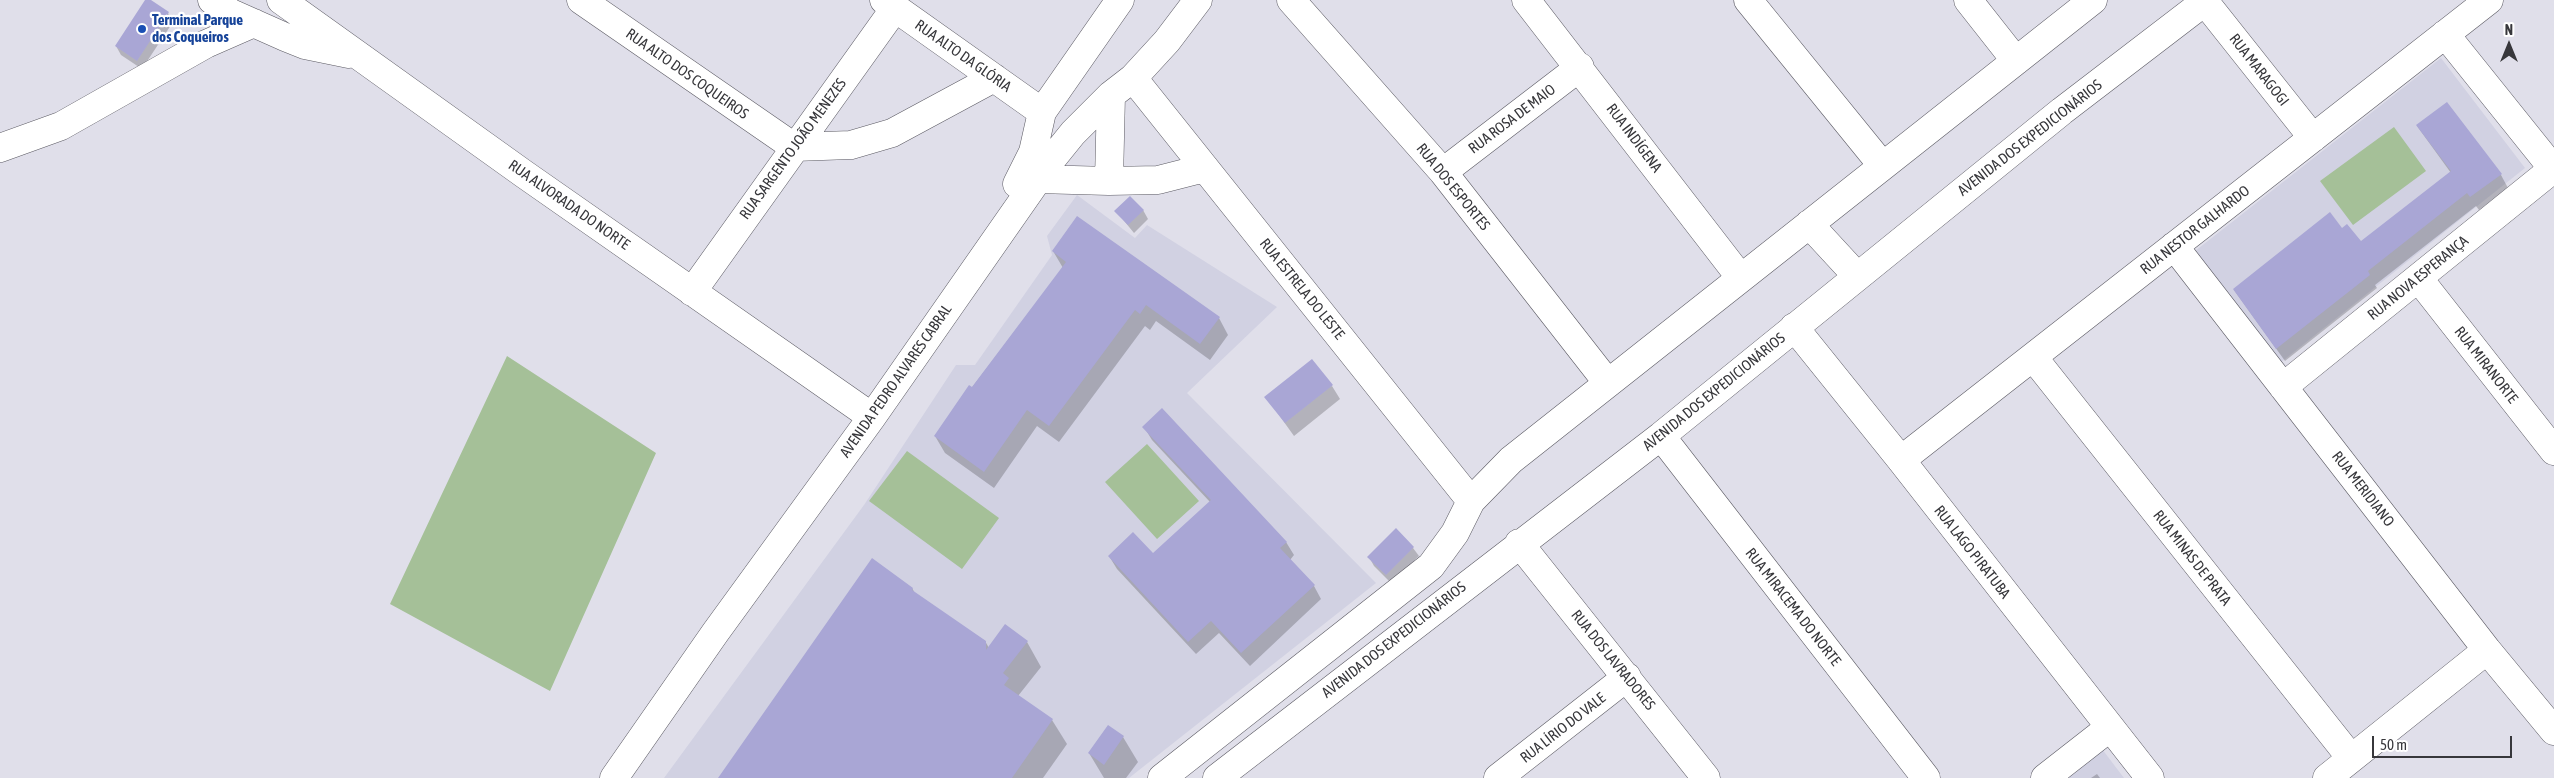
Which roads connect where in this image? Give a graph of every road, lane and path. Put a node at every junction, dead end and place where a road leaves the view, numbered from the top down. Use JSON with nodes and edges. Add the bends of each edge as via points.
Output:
{"nodes":[{"id":1,"x":212,"y":0,"type":"edge"},
{"id":2,"x":282,"y":0,"type":"edge"},
{"id":3,"x":580,"y":0,"type":"edge"},
{"id":4,"x":1120,"y":0,"type":"edge"},
{"id":5,"x":1198,"y":0,"type":"edge"},
{"id":6,"x":1291,"y":0,"type":"edge"},
{"id":7,"x":1748,"y":0,"type":"edge"},
{"id":8,"x":1968,"y":0,"type":"edge"},
{"id":9,"x":2092,"y":0,"type":"edge"},
{"id":10,"x":2489,"y":0,"type":"edge"},
{"id":11,"x":1531,"y":1,"type":"edge"},
{"id":12,"x":2206,"y":1,"type":"edge"},
{"id":13,"x":889,"y":4,"type":"edge"},
{"id":14,"x":254,"y":23,"type":"junction"},
{"id":15,"x":2445,"y":34,"type":"junction"},
{"id":16,"x":358,"y":56,"type":"junction"},
{"id":17,"x":2016,"y":61,"type":"junction"},
{"id":18,"x":1580,"y":67,"type":"junction"},
{"id":19,"x":994,"y":78,"type":"junction"},
{"id":20,"x":1133,"y":78,"type":"junction"},
{"id":21,"x":1111,"y":95,"type":"junction"},
{"id":22,"x":1042,"y":112,"type":"junction"},
{"id":23,"x":2313,"y":138,"type":"junction"},
{"id":24,"x":794,"y":147,"type":"junction"},
{"id":25,"x":0,"y":148,"type":"edge"},
{"id":26,"x":1882,"y":165,"type":"junction"},
{"id":27,"x":1205,"y":168,"type":"junction"},
{"id":28,"x":2553,"y":170,"type":"edge"},
{"id":29,"x":1443,"y":172,"type":"junction"},
{"id":30,"x":1030,"y":177,"type":"junction"},
{"id":31,"x":1109,"y":181,"type":"junction"},
{"id":32,"x":1809,"y":224,"type":"junction"},
{"id":33,"x":2174,"y":246,"type":"junction"},
{"id":34,"x":1857,"y":276,"type":"junction"},
{"id":35,"x":1740,"y":277,"type":"junction"},
{"id":36,"x":2419,"y":279,"type":"junction"},
{"id":37,"x":692,"y":292,"type":"junction"},
{"id":38,"x":1794,"y":327,"type":"junction"},
{"id":39,"x":2033,"y":357,"type":"junction"},
{"id":40,"x":1606,"y":382,"type":"junction"},
{"id":41,"x":2283,"y":387,"type":"junction"},
{"id":42,"x":865,"y":412,"type":"junction"},
{"id":43,"x":1661,"y":436,"type":"junction"},
{"id":44,"x":2554,"y":451,"type":"edge"},
{"id":45,"x":1901,"y":460,"type":"junction"},
{"id":46,"x":1472,"y":501,"type":"junction"},
{"id":47,"x":1519,"y":543,"type":"junction"},
{"id":48,"x":2488,"y":650,"type":"junction"},
{"id":49,"x":1627,"y":677,"type":"junction"},
{"id":50,"x":2109,"y":728,"type":"junction"},
{"id":51,"x":2554,"y":731,"type":"edge"},
{"id":52,"x":2351,"y":758,"type":"junction"},
{"id":53,"x":1164,"y":777,"type":"edge"},
{"id":54,"x":595,"y":778,"type":"edge"},
{"id":55,"x":614,"y":778,"type":"edge"},
{"id":56,"x":1217,"y":778,"type":"edge"},
{"id":57,"x":1498,"y":778,"type":"edge"},
{"id":58,"x":1706,"y":778,"type":"edge"},
{"id":59,"x":1926,"y":778,"type":"edge"},
{"id":60,"x":2045,"y":778,"type":"edge"},
{"id":61,"x":2150,"y":778,"type":"edge"},
{"id":62,"x":2327,"y":778,"type":"edge"}],
"edges":[{"from":1,"to":14,"type":"street"},
{"from":2,"to":16,"type":"street","name":"RUA ALVORADA DO NORTE"},
{"from":3,"to":24,"type":"street","name":"RUA ALTO DOS COQUEIROS"},
{"from":4,"to":22,"type":"street","name":"AVENIDA PEDRO ALVARES CABRAL"},
{"from":5,"to":20,"type":"street","name":"AVENIDA PEDRO ALVARES CABRAL"},
{"from":6,"to":29,"type":"street","name":"RUA DOS ESPORTES"},
{"from":7,"to":26,"type":"street"},
{"from":8,"to":17,"type":"street"},
{"from":9,"to":17,"type":"street"},
{"from":10,"to":15,"type":"street","name":"RUA NESTOR GALHARDO"},
{"from":11,"to":18,"type":"street","name":"RUA INDÍGENA"},
{"from":12,"to":23,"type":"street","name":"RUA MARAGOGI"},
{"from":12,"to":34,"type":"street","name":"AVENIDA DOS EXPEDICIONÁRIOS","via":[[2062,111]]},
{"from":13,"to":19,"type":"street","name":"RUA ALTO DA GLÓRIA"},
{"from":13,"to":24,"type":"street","name":"RUA SARGENTO JOÃO MENEZES"},
{"from":14,"to":16,"type":"street","via":[[305,45]]},
{"from":14,"to":25,"type":"street","via":[[206,44],[61,126]]},
{"from":15,"to":23,"type":"street","name":"RUA NESTOR GALHARDO"},
{"from":15,"to":28,"type":"street"},
{"from":16,"to":37,"type":"street","name":"RUA ALVORADA DO NORTE"},
{"from":17,"to":26,"type":"street"},
{"from":18,"to":29,"type":"street","name":"RUA ROSA DE MAIO"},
{"from":18,"to":35,"type":"street","name":"RUA INDÍGENA"},
{"from":19,"to":22,"type":"street","name":"RUA ALTO DA GLÓRIA"},
{"from":19,"to":24,"type":"street","via":[[892,134],[851,145]]},
{"from":20,"to":21,"type":"street","name":"AVENIDA PEDRO ALVARES CABRAL"},
{"from":20,"to":27,"type":"street","name":"RUA ESTRELA DO LESTE"},
{"from":21,"to":30,"type":"street","name":"AVENIDA PEDRO ALVARES CABRAL"},
{"from":21,"to":31,"type":"street"},
{"from":22,"to":30,"type":"street","name":"AVENIDA PEDRO ALVARES CABRAL"},
{"from":23,"to":33,"type":"street","name":"RUA NESTOR GALHARDO"},
{"from":24,"to":37,"type":"street","name":"RUA SARGENTO JOÃO MENEZES"},
{"from":26,"to":32,"type":"street"},
{"from":27,"to":31,"type":"street","via":[[1158,180]]},
{"from":27,"to":46,"type":"street","name":"RUA ESTRELA DO LESTE"},
{"from":28,"to":36,"type":"street","name":"RUA NOVA ESPERANÇA"},
{"from":29,"to":40,"type":"street","name":"RUA DOS ESPORTES"},
{"from":30,"to":31,"type":"street"},
{"from":30,"to":42,"type":"street","name":"AVENIDA PEDRO ALVARES CABRAL"},
{"from":32,"to":34,"type":"street"},
{"from":32,"to":35,"type":"street"},
{"from":33,"to":39,"type":"street","name":"RUA NESTOR GALHARDO"},
{"from":33,"to":41,"type":"street","name":"RUA MERIDIANO"},
{"from":34,"to":38,"type":"street","name":"AVENIDA DOS EXPEDICIONÁRIOS"},
{"from":35,"to":40,"type":"street"},
{"from":36,"to":41,"type":"street","name":"RUA NOVA ESPERANÇA"},
{"from":36,"to":44,"type":"street","name":"RUA MIRANORTE"},
{"from":37,"to":42,"type":"street","name":"RUA ALVORADA DO NORTE"},
{"from":38,"to":43,"type":"street","name":"AVENIDA DOS EXPEDICIONÁRIOS"},
{"from":38,"to":45,"type":"street","name":"RUA LAGO PIRATUBA"},
{"from":39,"to":45,"type":"street","name":"RUA NESTOR GALHARDO"},
{"from":39,"to":52,"type":"street","name":"RUA MINAS DE PRATA"},
{"from":40,"to":46,"type":"street","via":[[1511,460]]},
{"from":41,"to":48,"type":"street","name":"RUA MERIDIANO"},
{"from":42,"to":54,"type":"street","name":"AVENIDA PEDRO ALVARES CABRAL"},
{"from":42,"to":55,"type":"street","name":"AVENIDA PEDRO ALVARES CABRAL"},
{"from":43,"to":47,"type":"street","name":"AVENIDA DOS EXPEDICIONÁRIOS"},
{"from":43,"to":59,"type":"street","name":"RUA MIRACEMA DO NORTE"},
{"from":45,"to":50,"type":"street","name":"RUA LAGO PIRATUBA"},
{"from":46,"to":53,"type":"street","via":[[1455,533],[1431,566]]},
{"from":47,"to":49,"type":"street","name":"RUA DOS LAVRADORES"},
{"from":47,"to":56,"type":"street","name":"AVENIDA DOS EXPEDICIONÁRIOS"},
{"from":48,"to":51,"type":"street","name":"RUA MERIDIANO"},
{"from":48,"to":52,"type":"street"},
{"from":49,"to":57,"type":"street","name":"RUA LÍRIO DO VALE"},
{"from":49,"to":58,"type":"street","name":"RUA DOS LAVRADORES"},
{"from":50,"to":60,"type":"street"},
{"from":50,"to":61,"type":"street","name":"RUA LAGO PIRATUBA"},
{"from":52,"to":62,"type":"street"}]}
